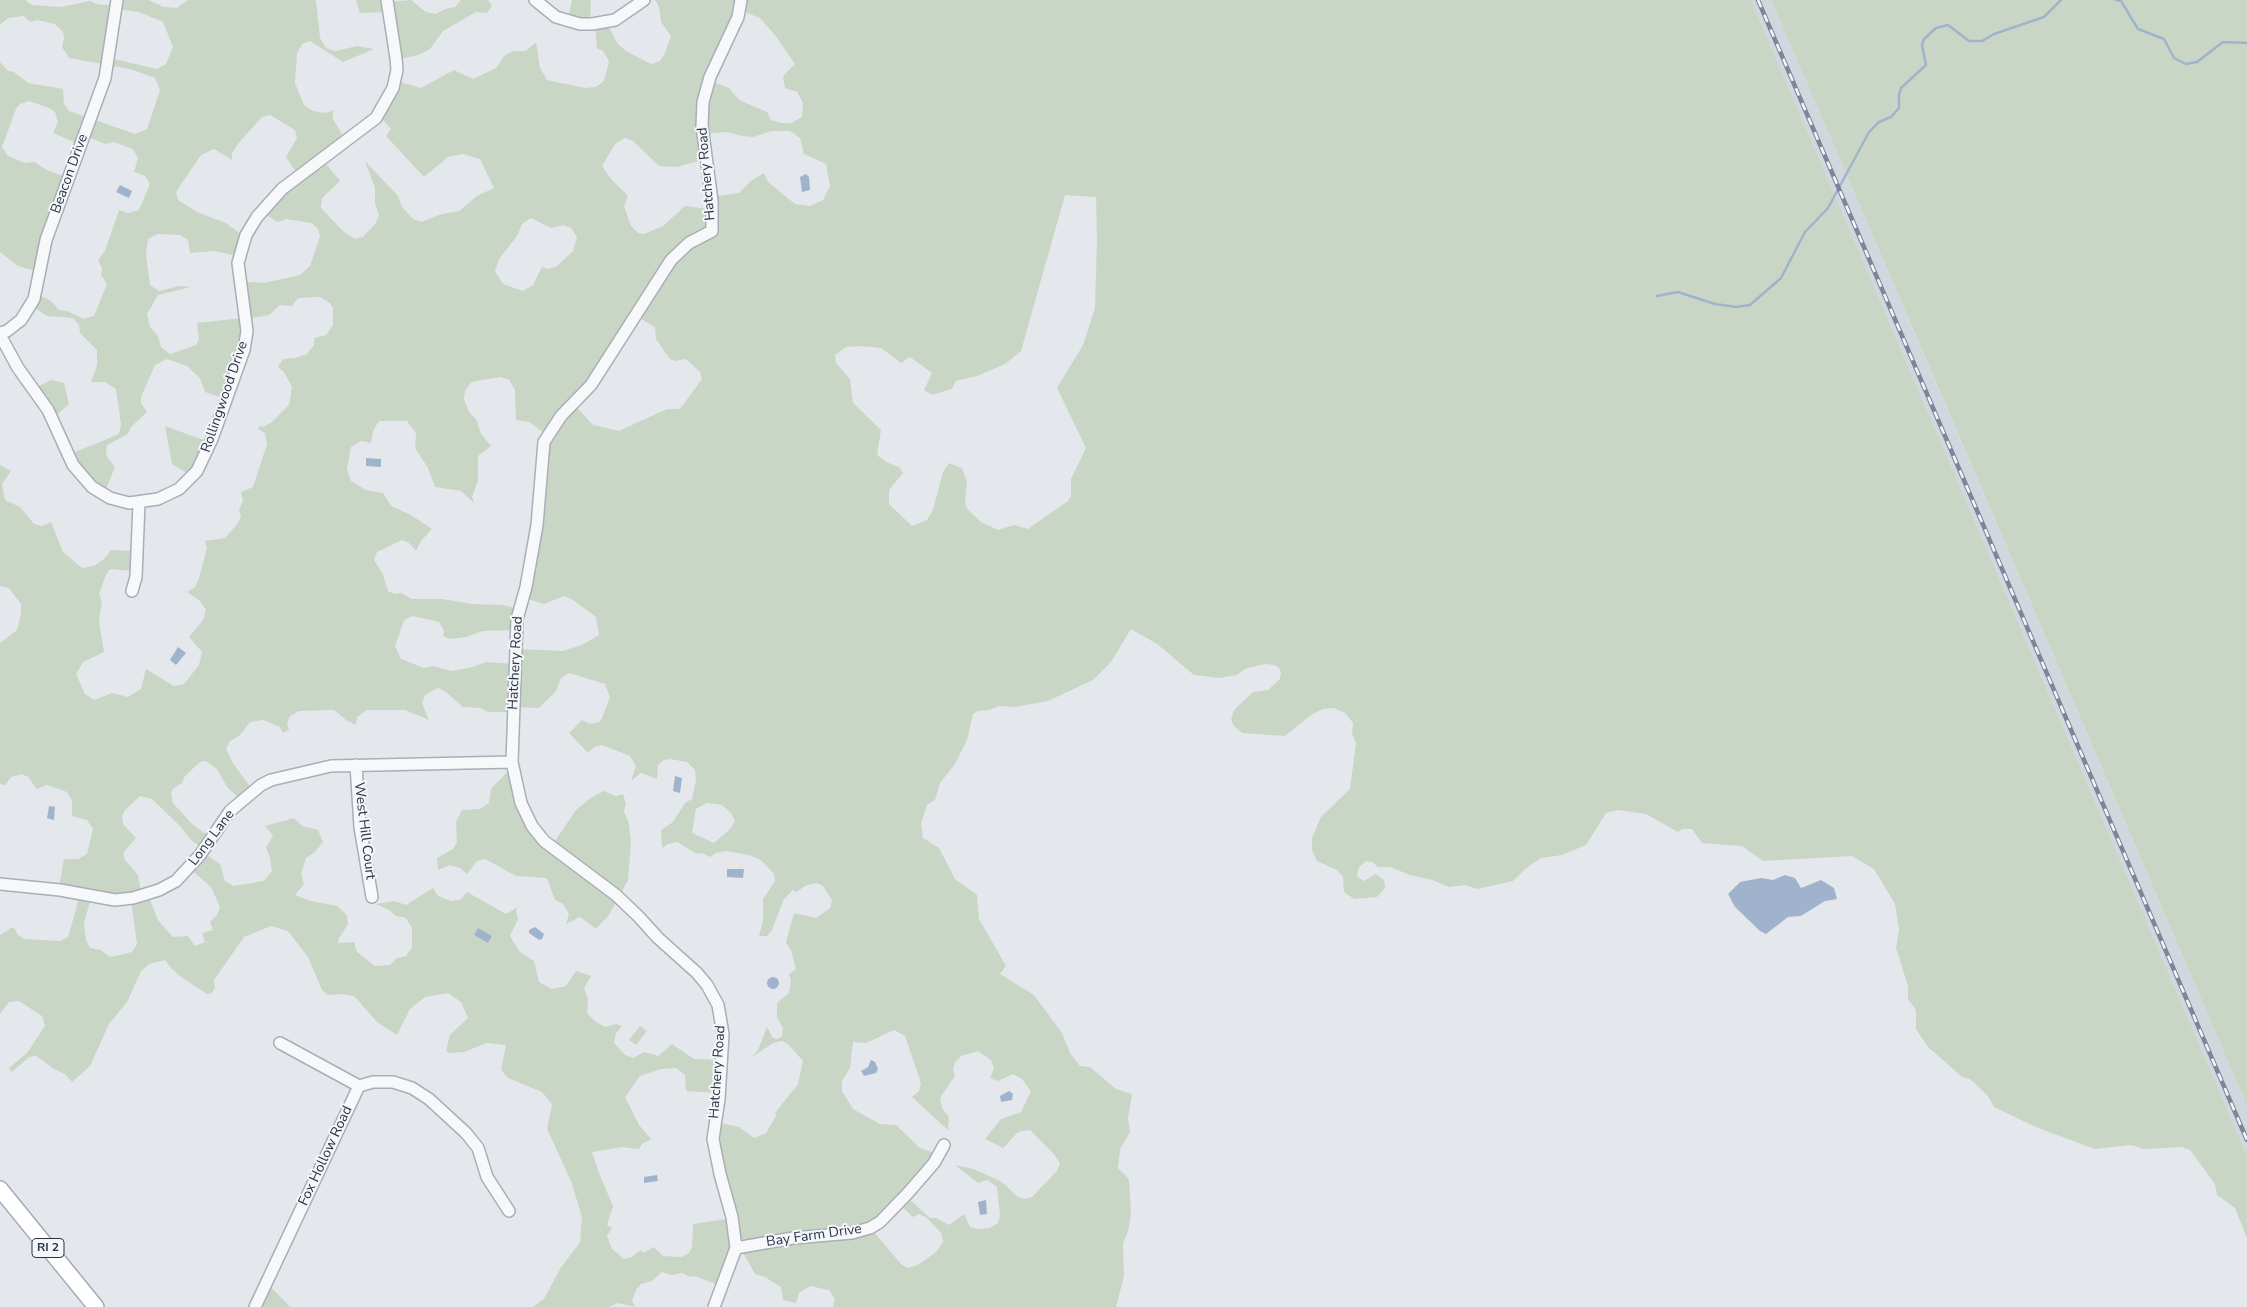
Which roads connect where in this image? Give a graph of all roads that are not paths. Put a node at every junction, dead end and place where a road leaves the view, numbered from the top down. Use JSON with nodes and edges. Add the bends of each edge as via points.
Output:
{"nodes":[{"id":1,"x":117,"y":0,"type":"edge"},
{"id":2,"x":387,"y":0,"type":"edge"},
{"id":3,"x":535,"y":0,"type":"edge"},
{"id":4,"x":644,"y":0,"type":"edge"},
{"id":5,"x":741,"y":0,"type":"edge"},
{"id":6,"x":0,"y":334,"type":"edge"},
{"id":7,"x":139,"y":503,"type":"junction"},
{"id":8,"x":132,"y":591,"type":"dead end"},
{"id":9,"x":512,"y":762,"type":"junction"},
{"id":10,"x":356,"y":765,"type":"junction"},
{"id":11,"x":0,"y":884,"type":"edge"},
{"id":12,"x":372,"y":897,"type":"dead end"},
{"id":13,"x":280,"y":1043,"type":"dead end"},
{"id":14,"x":359,"y":1086,"type":"junction"},
{"id":15,"x":944,"y":1145,"type":"dead end"},
{"id":16,"x":0,"y":1189,"type":"edge"},
{"id":17,"x":509,"y":1211,"type":"dead end"},
{"id":18,"x":736,"y":1248,"type":"junction"},
{"id":19,"x":96,"y":1307,"type":"edge"},
{"id":20,"x":255,"y":1307,"type":"edge"},
{"id":21,"x":714,"y":1307,"type":"edge"}],
"edges":[{"from":1,"to":6,"type":"street","name":"Beacon Drive","via":[[105,78],[46,240],[39,285],[21,320]]},
{"from":2,"to":7,"type":"street","name":"Rollingwood Drive","via":[[397,70],[386,104],[368,126],[282,189],[253,223],[238,263],[247,331],[244,350],[212,439],[196,471],[179,489],[158,500]]},
{"from":3,"to":4,"type":"street","via":[[556,17],[580,24],[615,20]]},
{"from":5,"to":9,"type":"street","name":"Hatchery Road","via":[[738,17],[710,77],[703,102],[702,126],[712,194],[712,231],[689,244],[671,260],[592,385],[561,416],[544,442],[537,525],[517,619]]},
{"from":6,"to":7,"type":"street","name":"Rollingwood Drive","via":[[18,368],[48,410],[72,465],[84,480],[110,498]]},
{"from":7,"to":8,"type":"street","via":[[136,577]]},
{"from":9,"to":10,"type":"street","name":"Long Lane"},
{"from":9,"to":18,"type":"street","name":"Hatchery Road","via":[[521,803],[544,841],[616,895],[697,973],[718,1005],[723,1034],[713,1139]]},
{"from":10,"to":11,"type":"street","name":"Long Lane","via":[[307,770],[262,785],[230,811],[189,869],[176,881],[150,893],[115,900]]},
{"from":10,"to":12,"type":"street","name":"West Hill Court","via":[[360,827]]},
{"from":13,"to":14,"type":"street"},
{"from":14,"to":17,"type":"street","via":[[393,1082],[412,1088],[429,1099],[478,1148],[487,1177]]},
{"from":14,"to":20,"type":"street","name":"Fox Hollow Road"},
{"from":15,"to":18,"type":"street","name":"Bay Farm Drive","via":[[934,1163],[908,1193],[870,1228]]},
{"from":16,"to":19,"type":"main road","number":"RI 2"},
{"from":18,"to":21,"type":"street","name":"Hatchery Road"}]}
